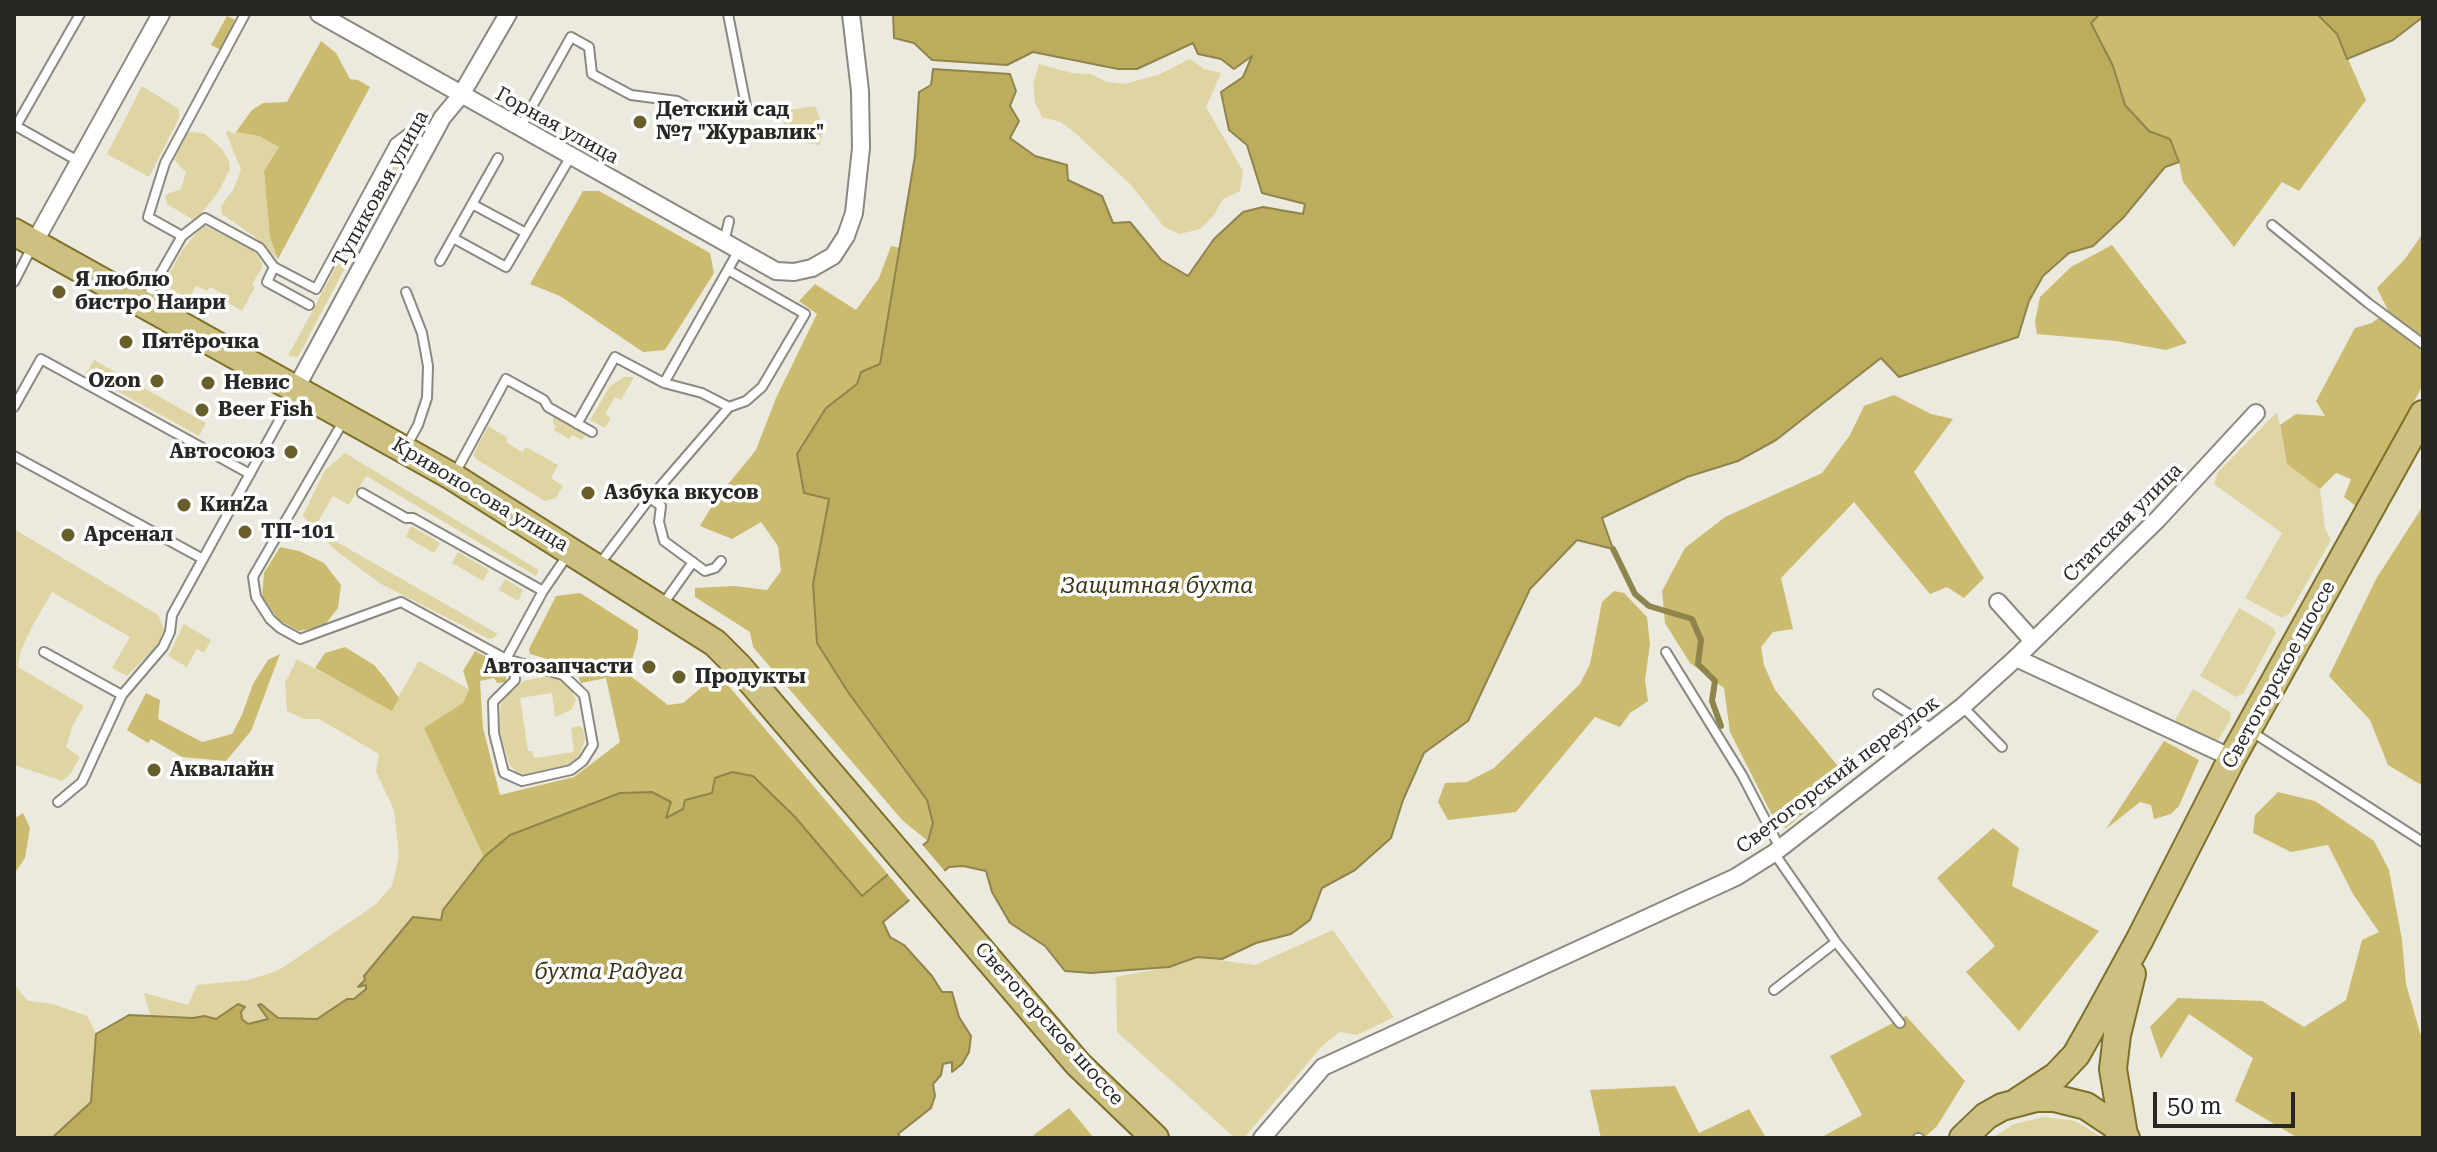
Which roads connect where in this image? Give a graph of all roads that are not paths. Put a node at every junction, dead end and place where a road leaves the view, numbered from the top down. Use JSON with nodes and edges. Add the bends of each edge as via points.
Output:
{"nodes":[{"id":1,"x":80,"y":14,"type":"edge"},
{"id":2,"x":161,"y":14,"type":"edge"},
{"id":3,"x":245,"y":14,"type":"edge"},
{"id":4,"x":508,"y":14,"type":"edge"},
{"id":5,"x":728,"y":14,"type":"edge"},
{"id":6,"x":851,"y":14,"type":"edge"},
{"id":7,"x":330,"y":17,"type":"edge"},
{"id":8,"x":461,"y":95,"type":"junction"},
{"id":9,"x":747,"y":111,"type":"dead end"},
{"id":10,"x":697,"y":112,"type":"dead end"},
{"id":11,"x":15,"y":126,"type":"edge"},
{"id":12,"x":520,"y":128,"type":"junction"},
{"id":13,"x":427,"y":144,"type":"junction"},
{"id":14,"x":571,"y":156,"type":"junction"},
{"id":15,"x":498,"y":158,"type":"dead end"},
{"id":16,"x":78,"y":161,"type":"junction"},
{"id":17,"x":472,"y":204,"type":"junction"},
{"id":18,"x":729,"y":221,"type":"dead end"},
{"id":19,"x":2272,"y":225,"type":"dead end"},
{"id":20,"x":526,"y":233,"type":"junction"},
{"id":21,"x":182,"y":236,"type":"junction"},
{"id":22,"x":24,"y":238,"type":"edge"},
{"id":23,"x":453,"y":238,"type":"junction"},
{"id":24,"x":724,"y":242,"type":"junction"},
{"id":25,"x":739,"y":250,"type":"junction"},
{"id":26,"x":440,"y":261,"type":"dead end"},
{"id":27,"x":274,"y":267,"type":"junction"},
{"id":28,"x":728,"y":270,"type":"junction"},
{"id":29,"x":14,"y":282,"type":"edge"},
{"id":30,"x":406,"y":292,"type":"dead end"},
{"id":31,"x":143,"y":303,"type":"junction"},
{"id":32,"x":309,"y":305,"type":"dead end"},
{"id":33,"x":2423,"y":344,"type":"edge"},
{"id":34,"x":664,"y":383,"type":"junction"},
{"id":35,"x":296,"y":388,"type":"junction"},
{"id":36,"x":14,"y":407,"type":"edge"},
{"id":37,"x":729,"y":407,"type":"junction"},
{"id":38,"x":2256,"y":413,"type":"dead end"},
{"id":39,"x":2423,"y":414,"type":"edge"},
{"id":40,"x":346,"y":416,"type":"junction"},
{"id":41,"x":577,"y":424,"type":"junction"},
{"id":42,"x":592,"y":432,"type":"dead end"},
{"id":43,"x":405,"y":449,"type":"junction"},
{"id":44,"x":14,"y":456,"type":"edge"},
{"id":45,"x":250,"y":474,"type":"junction"},
{"id":46,"x":453,"y":477,"type":"junction"},
{"id":47,"x":362,"y":493,"type":"dead end"},
{"id":48,"x":650,"y":498,"type":"junction"},
{"id":49,"x":571,"y":550,"type":"junction"},
{"id":50,"x":203,"y":559,"type":"junction"},
{"id":51,"x":721,"y":561,"type":"dead end"},
{"id":52,"x":693,"y":562,"type":"junction"},
{"id":53,"x":597,"y":567,"type":"junction"},
{"id":54,"x":543,"y":591,"type":"junction"},
{"id":55,"x":1998,"y":602,"type":"dead end"},
{"id":56,"x":660,"y":608,"type":"junction"},
{"id":57,"x":2033,"y":641,"type":"junction"},
{"id":58,"x":44,"y":652,"type":"dead end"},
{"id":59,"x":1666,"y":652,"type":"dead end"},
{"id":60,"x":2016,"y":658,"type":"junction"},
{"id":61,"x":510,"y":660,"type":"junction"},
{"id":62,"x":1878,"y":694,"type":"dead end"},
{"id":63,"x":122,"y":695,"type":"junction"},
{"id":64,"x":1963,"y":706,"type":"junction"},
{"id":65,"x":1932,"y":729,"type":"junction"},
{"id":66,"x":2248,"y":730,"type":"junction"},
{"id":67,"x":2002,"y":747,"type":"dead end"},
{"id":68,"x":2232,"y":758,"type":"junction"},
{"id":69,"x":58,"y":802,"type":"dead end"},
{"id":70,"x":885,"y":836,"type":"joint"},
{"id":71,"x":2423,"y":842,"type":"edge"},
{"id":72,"x":1777,"y":850,"type":"junction"},
{"id":73,"x":2140,"y":939,"type":"junction"},
{"id":74,"x":1836,"y":942,"type":"junction"},
{"id":75,"x":1774,"y":990,"type":"dead end"},
{"id":76,"x":1900,"y":1023,"type":"dead end"},
{"id":77,"x":2018,"y":1101,"type":"junction"},
{"id":78,"x":2125,"y":1137,"type":"edge"},
{"id":79,"x":1155,"y":1138,"type":"edge"},
{"id":80,"x":1262,"y":1138,"type":"edge"},
{"id":81,"x":1963,"y":1138,"type":"edge"}],
"edges":[{"from":1,"to":11,"type":"lane"},
{"from":2,"to":16,"type":"street"},
{"from":3,"to":21,"type":"lane","via":[[165,163],[148,217]]},
{"from":4,"to":8,"type":"street","name":"Тупиковая улица"},
{"from":5,"to":9,"type":"lane"},
{"from":6,"to":25,"type":"street","name":"Горная улица","via":[[861,148],[854,213],[846,236],[833,256],[794,272],[776,271]]},
{"from":7,"to":8,"type":"street","name":"Горная улица"},
{"from":8,"to":12,"type":"street","name":"Горная улица"},
{"from":8,"to":13,"type":"street","name":"Тупиковая улица"},
{"from":10,"to":12,"type":"lane","via":[[677,101],[631,95],[592,74],[589,47],[571,37]]},
{"from":11,"to":16,"type":"lane"},
{"from":12,"to":14,"type":"street","name":"Горная улица"},
{"from":13,"to":27,"type":"lane","via":[[407,134],[395,143],[316,289]]},
{"from":13,"to":35,"type":"street","name":"Тупиковая улица"},
{"from":14,"to":20,"type":"lane"},
{"from":14,"to":24,"type":"street","name":"Горная улица"},
{"from":15,"to":17,"type":"lane"},
{"from":16,"to":22,"type":"street"},
{"from":17,"to":20,"type":"lane"},
{"from":17,"to":23,"type":"lane"},
{"from":18,"to":24,"type":"lane"},
{"from":19,"to":33,"type":"lane"},
{"from":20,"to":23,"type":"lane","via":[[506,267]]},
{"from":21,"to":27,"type":"lane","via":[[205,218],[260,248]]},
{"from":21,"to":31,"type":"lane"},
{"from":22,"to":29,"type":"lane"},
{"from":22,"to":31,"type":"main road","name":"Кривоносова улица"},
{"from":23,"to":26,"type":"lane"},
{"from":24,"to":25,"type":"street","name":"Горная улица"},
{"from":25,"to":28,"type":"lane"},
{"from":27,"to":32,"type":"lane","via":[[267,282]]},
{"from":28,"to":34,"type":"lane"},
{"from":28,"to":37,"type":"lane","via":[[805,314],[762,387]]},
{"from":30,"to":43,"type":"lane","via":[[428,366],[427,398]]},
{"from":31,"to":35,"type":"main road","name":"Кривоносова улица"},
{"from":34,"to":37,"type":"lane"},
{"from":34,"to":41,"type":"lane","via":[[615,357]]},
{"from":35,"to":40,"type":"main road","name":"Кривоносова улица"},
{"from":35,"to":45,"type":"lane"},
{"from":36,"to":45,"type":"lane","via":[[41,359]]},
{"from":37,"to":48,"type":"lane"},
{"from":38,"to":57,"type":"street","name":"Статская улица","via":[[2158,519]]},
{"from":39,"to":66,"type":"main road","name":"Светогорское шоссе"},
{"from":40,"to":43,"type":"main road","name":"Кривоносова улица"},
{"from":40,"to":61,"type":"lane","via":[[253,577],[256,597],[270,619],[300,639],[401,602]]},
{"from":41,"to":42,"type":"lane"},
{"from":41,"to":46,"type":"lane","via":[[506,379]]},
{"from":43,"to":46,"type":"main road","name":"Кривоносова улица"},
{"from":44,"to":50,"type":"lane"},
{"from":45,"to":50,"type":"lane"},
{"from":46,"to":49,"type":"main road","name":"Кривоносова улица"},
{"from":47,"to":54,"type":"lane"},
{"from":48,"to":52,"type":"lane","via":[[661,506],[664,541]]},
{"from":48,"to":53,"type":"lane"},
{"from":49,"to":53,"type":"main road","name":"Кривоносова улица"},
{"from":49,"to":54,"type":"lane"},
{"from":50,"to":63,"type":"lane","via":[[172,615],[163,647]]},
{"from":51,"to":52,"type":"lane","via":[[705,571]]},
{"from":52,"to":56,"type":"lane"},
{"from":53,"to":56,"type":"main road","name":"Кривоносова улица"},
{"from":54,"to":61,"type":"lane"},
{"from":55,"to":57,"type":"street"},
{"from":56,"to":70,"type":"main road","name":"Кривоносова улица","via":[[715,643],[739,667]]},
{"from":57,"to":60,"type":"street","name":"Статская улица"},
{"from":58,"to":63,"type":"lane"},
{"from":59,"to":72,"type":"lane","via":[[1742,775]]},
{"from":60,"to":64,"type":"street","name":"Светогорский переулок"},
{"from":60,"to":68,"type":"street"},
{"from":61,"to":61,"type":"lane","via":[[515,680],[493,702],[504,773],[522,781],[571,770],[593,745],[584,695],[563,675]]},
{"from":62,"to":65,"type":"lane"},
{"from":63,"to":69,"type":"lane","via":[[82,782]]},
{"from":64,"to":65,"type":"street","name":"Светогорский переулок"},
{"from":64,"to":67,"type":"lane"},
{"from":65,"to":72,"type":"street","name":"Светогорский переулок"},
{"from":66,"to":68,"type":"main road","name":"Светогорское шоссе"},
{"from":66,"to":71,"type":"lane"},
{"from":68,"to":73,"type":"main road","name":"Светогорское шоссе"},
{"from":70,"to":79,"type":"main road","name":"Светогорское шоссе","via":[[1078,1064]]},
{"from":72,"to":74,"type":"lane"},
{"from":72,"to":80,"type":"street","name":"Светогорский переулок","via":[[1736,877],[1323,1067]]},
{"from":73,"to":77,"type":"main road","name":"Светогорское шоссе","via":[[2076,1055],[2056,1076]]},
{"from":73,"to":78,"type":"main road","name":"Светогорское шоссе","via":[[2113,1069]]},
{"from":74,"to":75,"type":"lane"},
{"from":74,"to":76,"type":"lane"},
{"from":77,"to":78,"type":"main road","via":[[2071,1101],[2100,1114]]},
{"from":77,"to":81,"type":"main road","name":"Светогорское шоссе","via":[[1986,1116]]}]}
